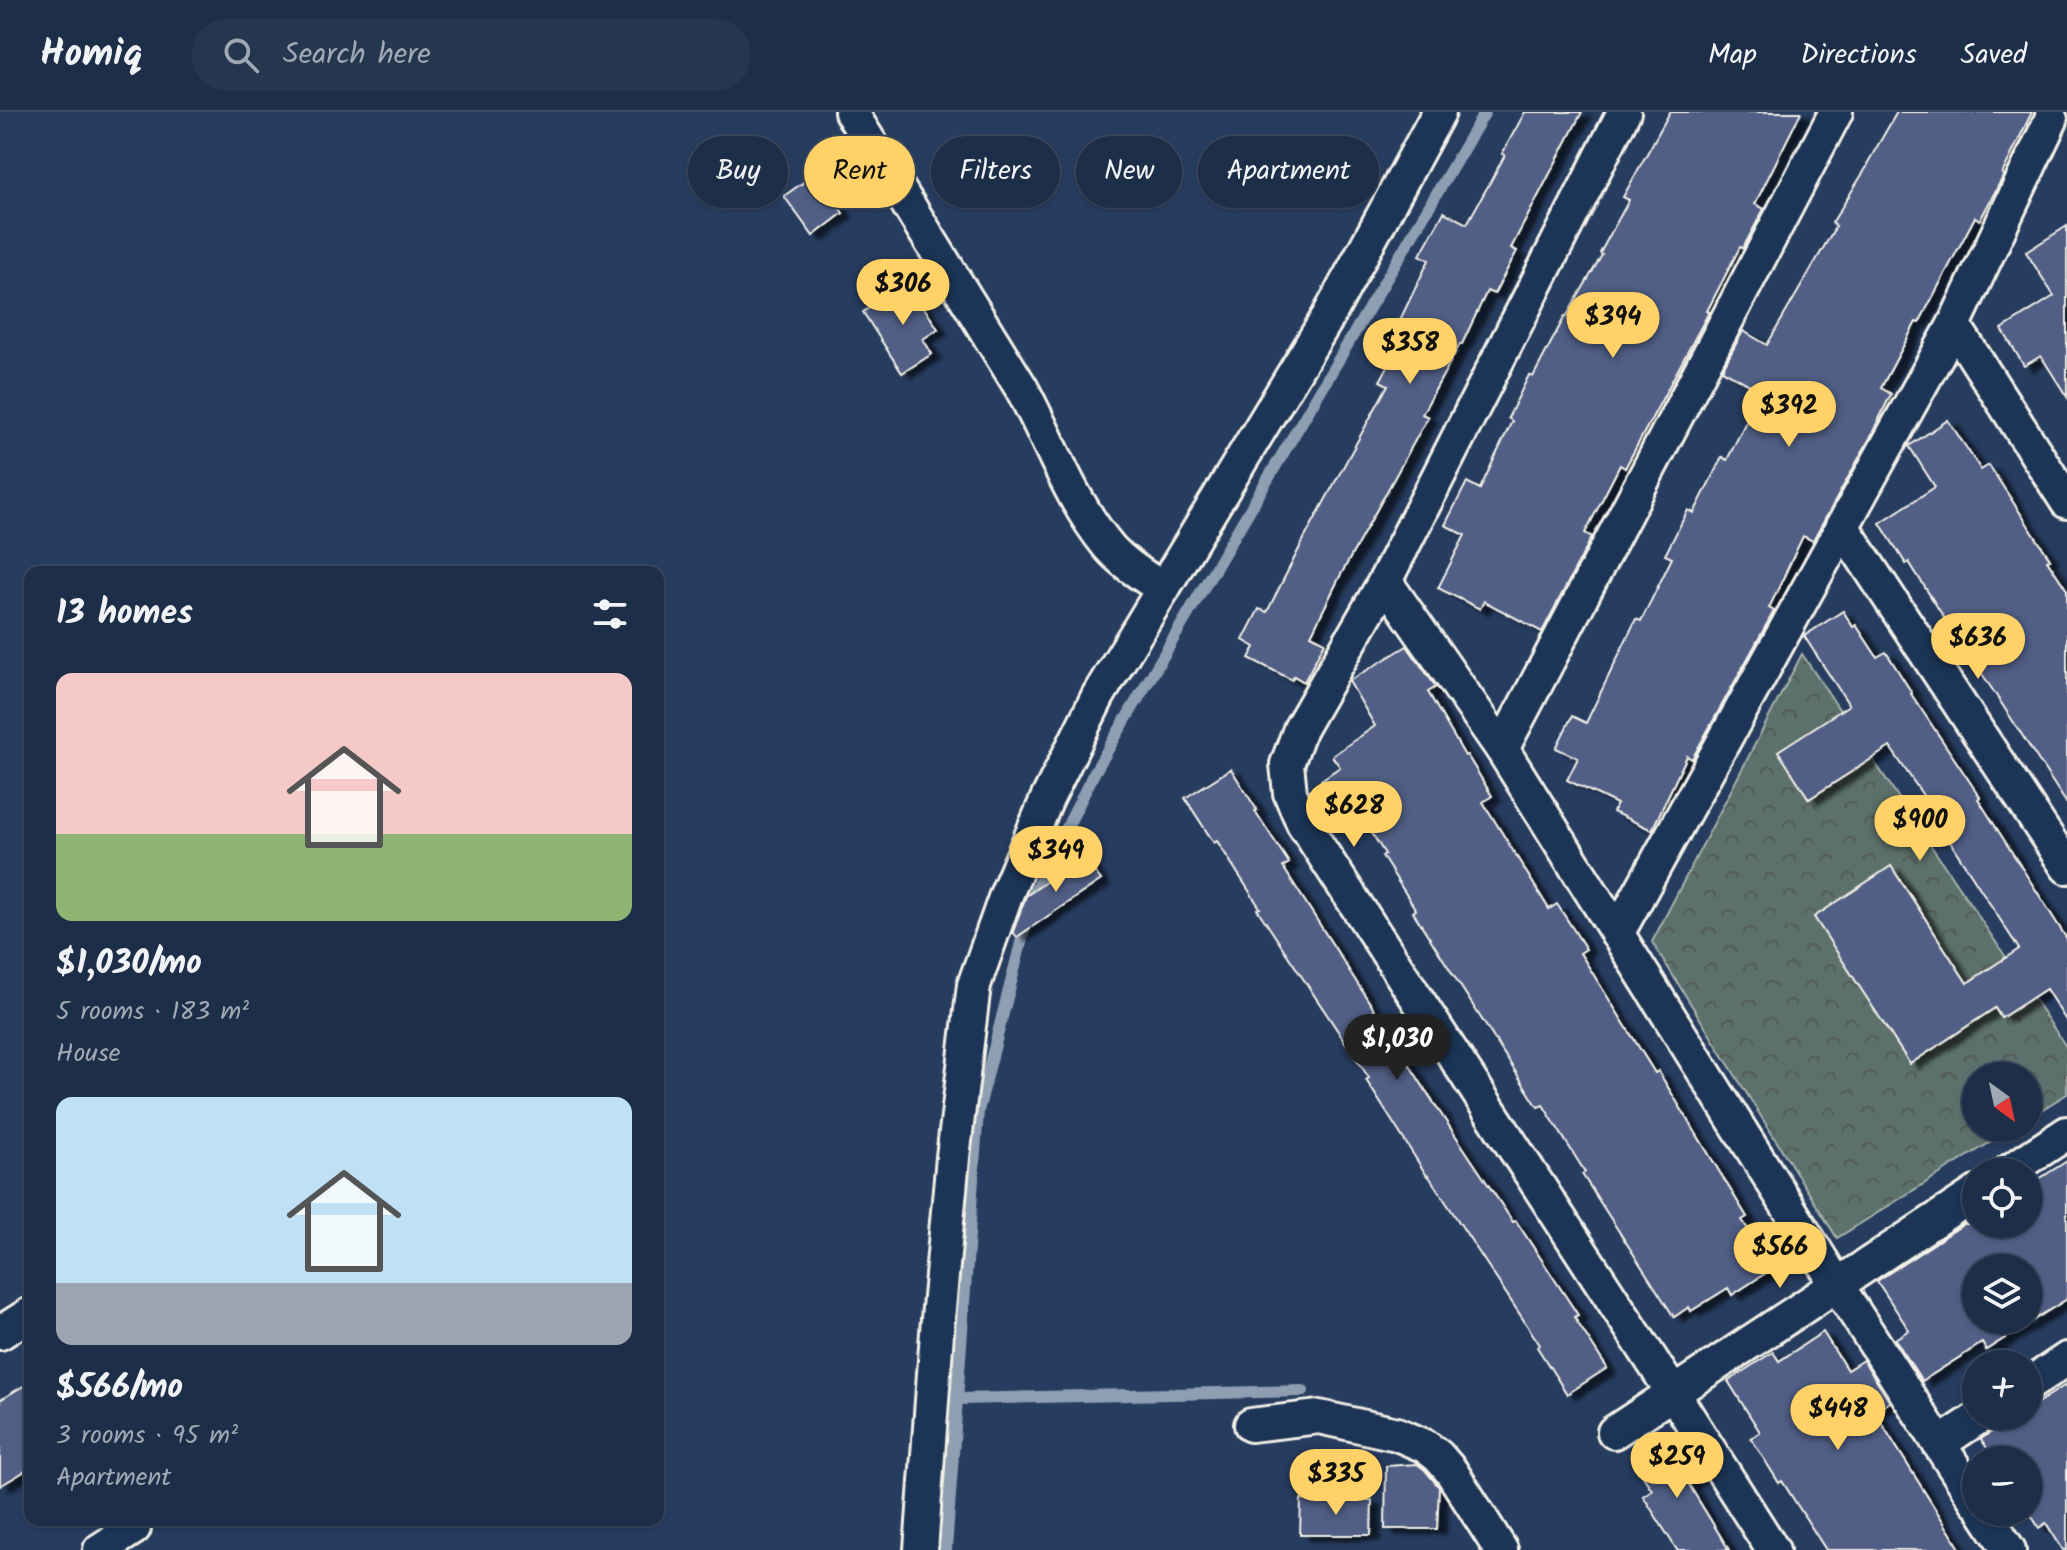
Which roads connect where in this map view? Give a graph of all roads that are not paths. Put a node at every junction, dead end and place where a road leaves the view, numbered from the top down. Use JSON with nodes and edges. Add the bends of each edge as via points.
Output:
{"nodes":[{"id":1,"x":851,"y":112,"type":"edge"},
{"id":2,"x":1439,"y":112,"type":"edge"},
{"id":3,"x":1624,"y":112,"type":"edge"},
{"id":4,"x":1836,"y":112,"type":"edge"},
{"id":5,"x":2054,"y":126,"type":"edge"},
{"id":6,"x":1954,"y":325,"type":"junction"},
{"id":7,"x":2067,"y":502,"type":"edge"},
{"id":8,"x":1842,"y":526,"type":"junction"},
{"id":9,"x":1385,"y":581,"type":"junction"},
{"id":10,"x":1163,"y":589,"type":"junction"},
{"id":11,"x":1502,"y":749,"type":"junction"},
{"id":12,"x":2067,"y":867,"type":"edge"},
{"id":13,"x":1617,"y":934,"type":"junction"},
{"id":14,"x":2067,"y":1133,"type":"edge"},
{"id":15,"x":2029,"y":1158,"type":"edge"},
{"id":16,"x":1962,"y":1202,"type":"edge"},
{"id":17,"x":1837,"y":1285,"type":"junction"},
{"id":18,"x":24,"y":1318,"type":"edge"},
{"id":19,"x":0,"y":1333,"type":"edge"},
{"id":20,"x":2067,"y":1359,"type":"edge"},
{"id":21,"x":2042,"y":1376,"type":"edge"},
{"id":22,"x":1673,"y":1393,"type":"junction"},
{"id":23,"x":1251,"y":1425,"type":"dead end"},
{"id":24,"x":1962,"y":1429,"type":"edge"},
{"id":25,"x":1614,"y":1432,"type":"dead end"},
{"id":26,"x":1939,"y":1444,"type":"junction"},
{"id":27,"x":1962,"y":1479,"type":"edge"},
{"id":28,"x":1993,"y":1526,"type":"edge"},
{"id":29,"x":134,"y":1528,"type":"dead end"},
{"id":30,"x":100,"y":1550,"type":"edge"},
{"id":31,"x":921,"y":1550,"type":"edge"},
{"id":32,"x":1501,"y":1550,"type":"edge"},
{"id":33,"x":1773,"y":1550,"type":"edge"},
{"id":34,"x":2009,"y":1550,"type":"edge"}],
"edges":[{"from":1,"to":10,"type":"street","via":[[1022,389],[1090,521],[1110,548]]},
{"from":2,"to":10,"type":"street","via":[[1328,317]]},
{"from":3,"to":9,"type":"street"},
{"from":4,"to":11,"type":"street"},
{"from":5,"to":6,"type":"street"},
{"from":6,"to":7,"type":"street"},
{"from":6,"to":8,"type":"street"},
{"from":8,"to":12,"type":"street"},
{"from":8,"to":13,"type":"street"},
{"from":9,"to":11,"type":"street"},
{"from":9,"to":22,"type":"street","via":[[1300,729],[1287,764],[1290,793],[1303,823]]},
{"from":10,"to":31,"type":"street","via":[[1098,696],[1047,799],[974,985],[947,1216]]},
{"from":11,"to":13,"type":"street"},
{"from":13,"to":17,"type":"street"},
{"from":14,"to":15,"type":"street"},
{"from":16,"to":17,"type":"street"},
{"from":17,"to":22,"type":"street"},
{"from":17,"to":26,"type":"street"},
{"from":18,"to":19,"type":"street"},
{"from":20,"to":21,"type":"street"},
{"from":22,"to":25,"type":"street"},
{"from":22,"to":33,"type":"street"},
{"from":23,"to":32,"type":"street","via":[[1319,1417],[1397,1434],[1425,1446],[1451,1471]]},
{"from":24,"to":26,"type":"street"},
{"from":26,"to":27,"type":"street"},
{"from":28,"to":34,"type":"street"},
{"from":29,"to":30,"type":"street"}]}
